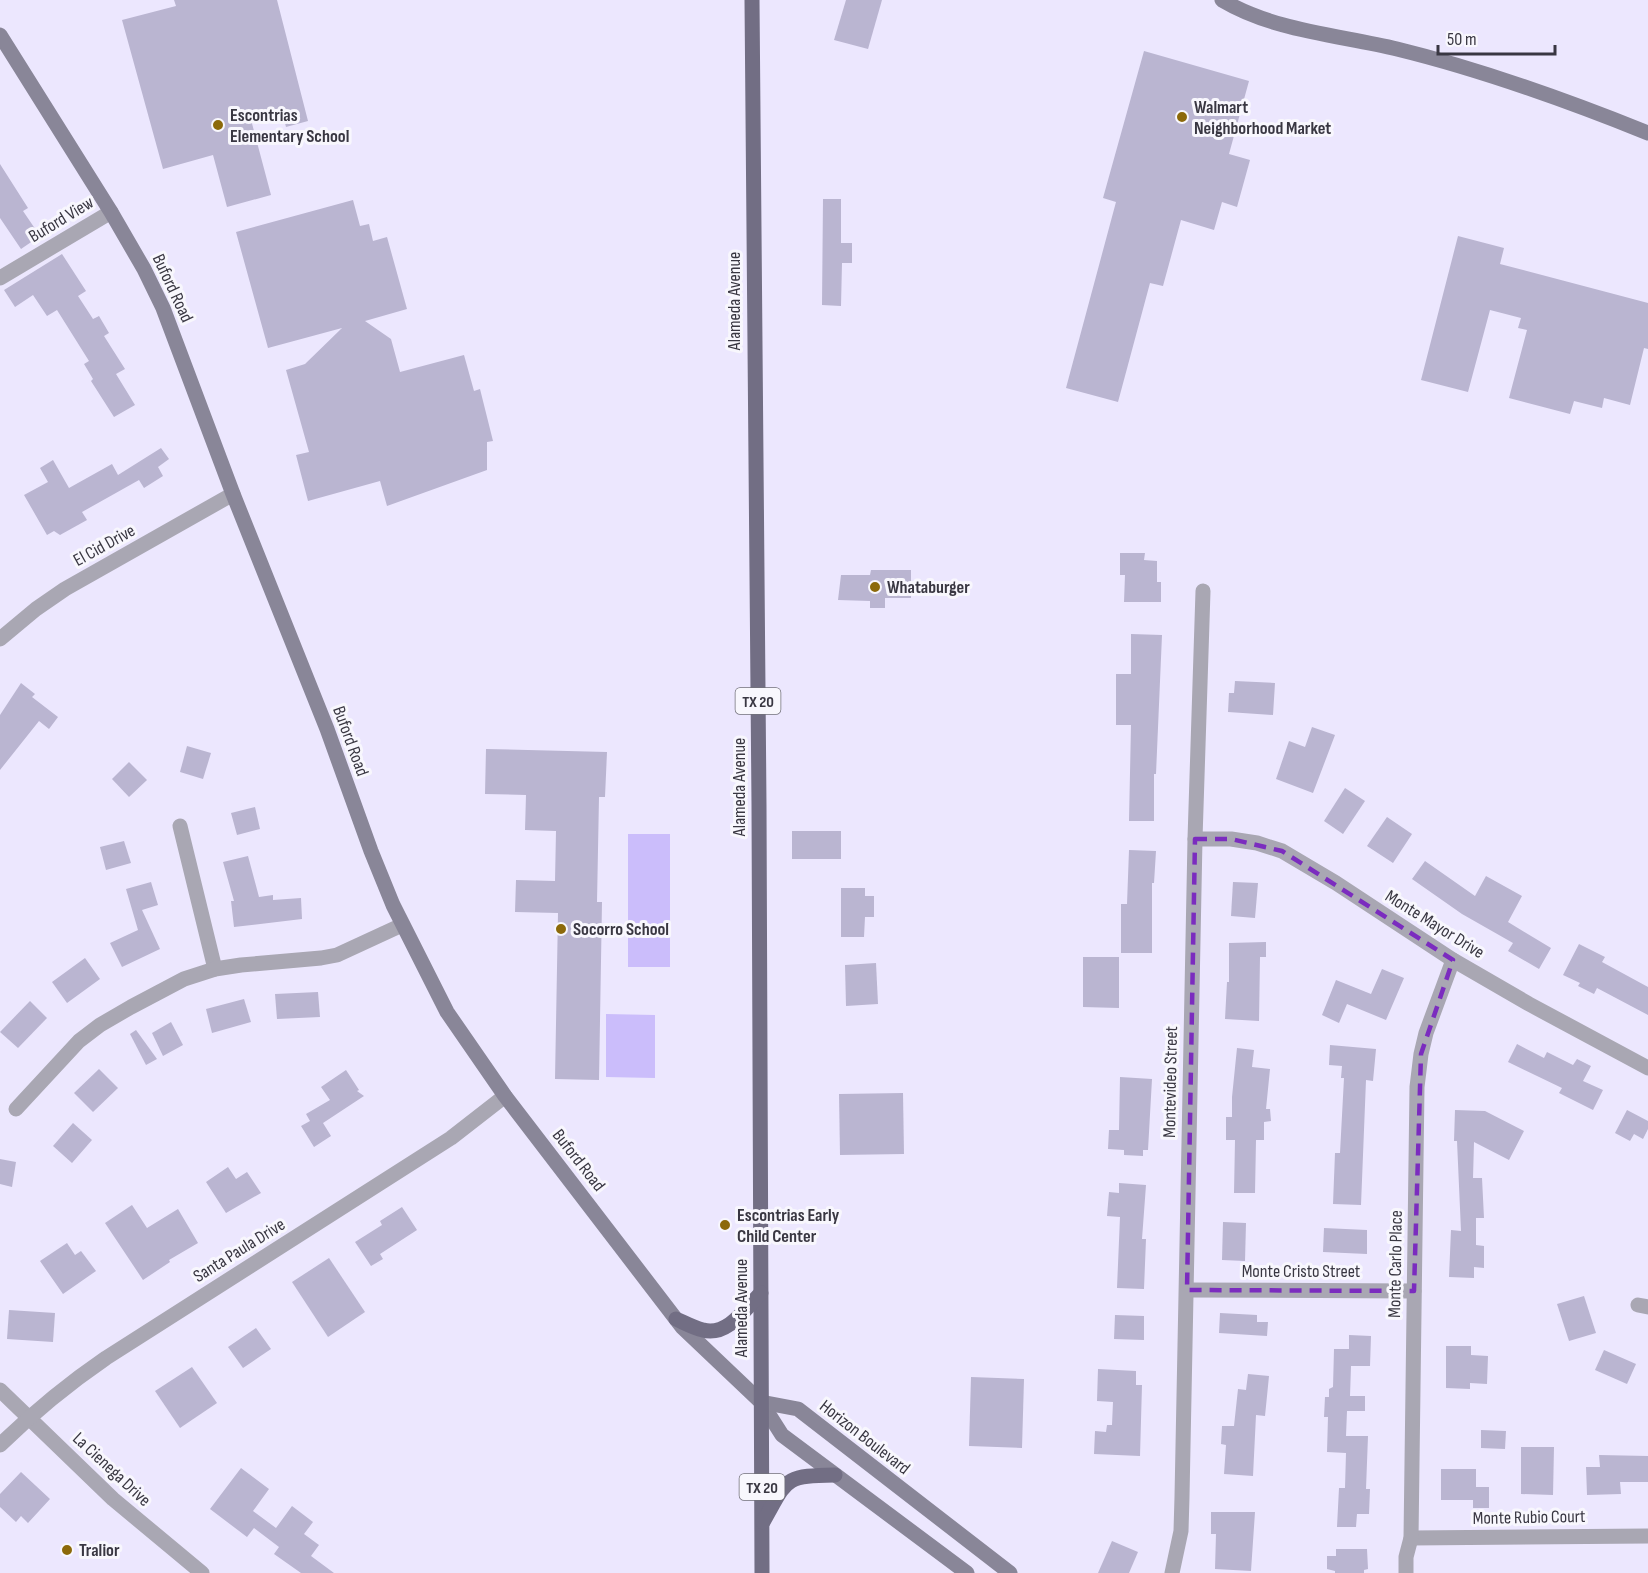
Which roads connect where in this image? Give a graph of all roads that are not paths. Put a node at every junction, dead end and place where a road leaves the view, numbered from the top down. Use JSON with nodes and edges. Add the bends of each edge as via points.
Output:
{"nodes":[{"id":1,"x":752,"y":0,"type":"edge"},
{"id":2,"x":1222,"y":0,"type":"edge"},
{"id":3,"x":0,"y":35,"type":"edge"},
{"id":4,"x":1648,"y":133,"type":"edge"},
{"id":5,"x":111,"y":212,"type":"junction"},
{"id":6,"x":0,"y":279,"type":"edge"},
{"id":7,"x":233,"y":494,"type":"junction"},
{"id":8,"x":1203,"y":591,"type":"dead end"},
{"id":9,"x":0,"y":639,"type":"edge"},
{"id":10,"x":180,"y":826,"type":"dead end"},
{"id":11,"x":1195,"y":839,"type":"junction"},
{"id":12,"x":402,"y":925,"type":"junction"},
{"id":13,"x":1453,"y":960,"type":"junction"},
{"id":14,"x":215,"y":969,"type":"junction"},
{"id":15,"x":1648,"y":1068,"type":"edge"},
{"id":16,"x":505,"y":1096,"type":"junction"},
{"id":17,"x":16,"y":1109,"type":"dead end"},
{"id":18,"x":1187,"y":1290,"type":"junction"},
{"id":19,"x":1414,"y":1291,"type":"junction"},
{"id":20,"x":761,"y":1293,"type":"junction"},
{"id":21,"x":676,"y":1319,"type":"junction"},
{"id":22,"x":0,"y":1390,"type":"edge"},
{"id":23,"x":761,"y":1402,"type":"junction"},
{"id":24,"x":28,"y":1417,"type":"junction"},
{"id":25,"x":0,"y":1445,"type":"edge"},
{"id":26,"x":835,"y":1475,"type":"junction"},
{"id":27,"x":762,"y":1525,"type":"junction"},
{"id":28,"x":1648,"y":1536,"type":"edge"},
{"id":29,"x":1411,"y":1538,"type":"junction"},
{"id":30,"x":202,"y":1573,"type":"edge"},
{"id":31,"x":762,"y":1573,"type":"edge"},
{"id":32,"x":967,"y":1573,"type":"edge"},
{"id":33,"x":1010,"y":1573,"type":"edge"},
{"id":34,"x":1172,"y":1573,"type":"edge"},
{"id":35,"x":1406,"y":1573,"type":"edge"}],
"edges":[{"from":1,"to":20,"type":"main road","name":"Alameda Avenue","number":"TX 20"},
{"from":2,"to":4,"type":"street","via":[[1267,21],[1398,49],[1496,76]]},
{"from":3,"to":5,"type":"street","name":"Buford Road"},
{"from":5,"to":6,"type":"street","name":"Buford View"},
{"from":5,"to":7,"type":"street","name":"Buford Road","via":[[163,308]]},
{"from":7,"to":9,"type":"street","name":"El Cid Drive","via":[[65,589]]},
{"from":7,"to":12,"type":"street","name":"Buford Road"},
{"from":8,"to":11,"type":"street","name":"Montevideo Street"},
{"from":10,"to":14,"type":"street"},
{"from":11,"to":13,"type":"street","name":"Monte Mayor Drive","via":[[1231,839],[1282,851]]},
{"from":11,"to":18,"type":"street","name":"Montevideo Street"},
{"from":12,"to":14,"type":"street","via":[[337,955]]},
{"from":12,"to":16,"type":"street","name":"Buford Road","via":[[447,1012]]},
{"from":13,"to":15,"type":"street","name":"Monte Mayor Drive"},
{"from":13,"to":19,"type":"street","name":"Monte Carlo Place","via":[[1426,1033],[1417,1087]]},
{"from":14,"to":17,"type":"street","via":[[184,979],[100,1025],[79,1041]]},
{"from":16,"to":21,"type":"street","name":"Buford Road"},
{"from":16,"to":24,"type":"street","name":"Santa Paula Drive","via":[[451,1138],[106,1358]]},
{"from":18,"to":19,"type":"street","name":"Monte Cristo Street"},
{"from":18,"to":34,"type":"street","name":"Montevideo Street","via":[[1180,1531]]},
{"from":19,"to":29,"type":"street","name":"Monte Carlo Place"},
{"from":20,"to":21,"type":"main road","via":[[721,1330],[705,1331]]},
{"from":20,"to":23,"type":"main road","name":"Alameda Avenue","number":"TX 20"},
{"from":21,"to":23,"type":"street","name":"Buford Road"},
{"from":22,"to":24,"type":"street","name":"La Cienega Drive"},
{"from":23,"to":26,"type":"street","via":[[782,1435]]},
{"from":23,"to":27,"type":"main road","name":"Alameda Avenue","number":"TX 20"},
{"from":23,"to":33,"type":"street","name":"Horizon Boulevard","via":[[798,1409]]},
{"from":24,"to":25,"type":"street","name":"Santa Paula Drive"},
{"from":24,"to":30,"type":"street","name":"La Cienega Drive","via":[[113,1499]]},
{"from":26,"to":27,"type":"main road","via":[[789,1480]]},
{"from":26,"to":32,"type":"street"},
{"from":27,"to":31,"type":"main road","name":"Alameda Avenue","number":"TX 20"},
{"from":28,"to":29,"type":"street","name":"Monte Rubio Court"},
{"from":29,"to":35,"type":"street","name":"Monte Carlo Place"}]}
